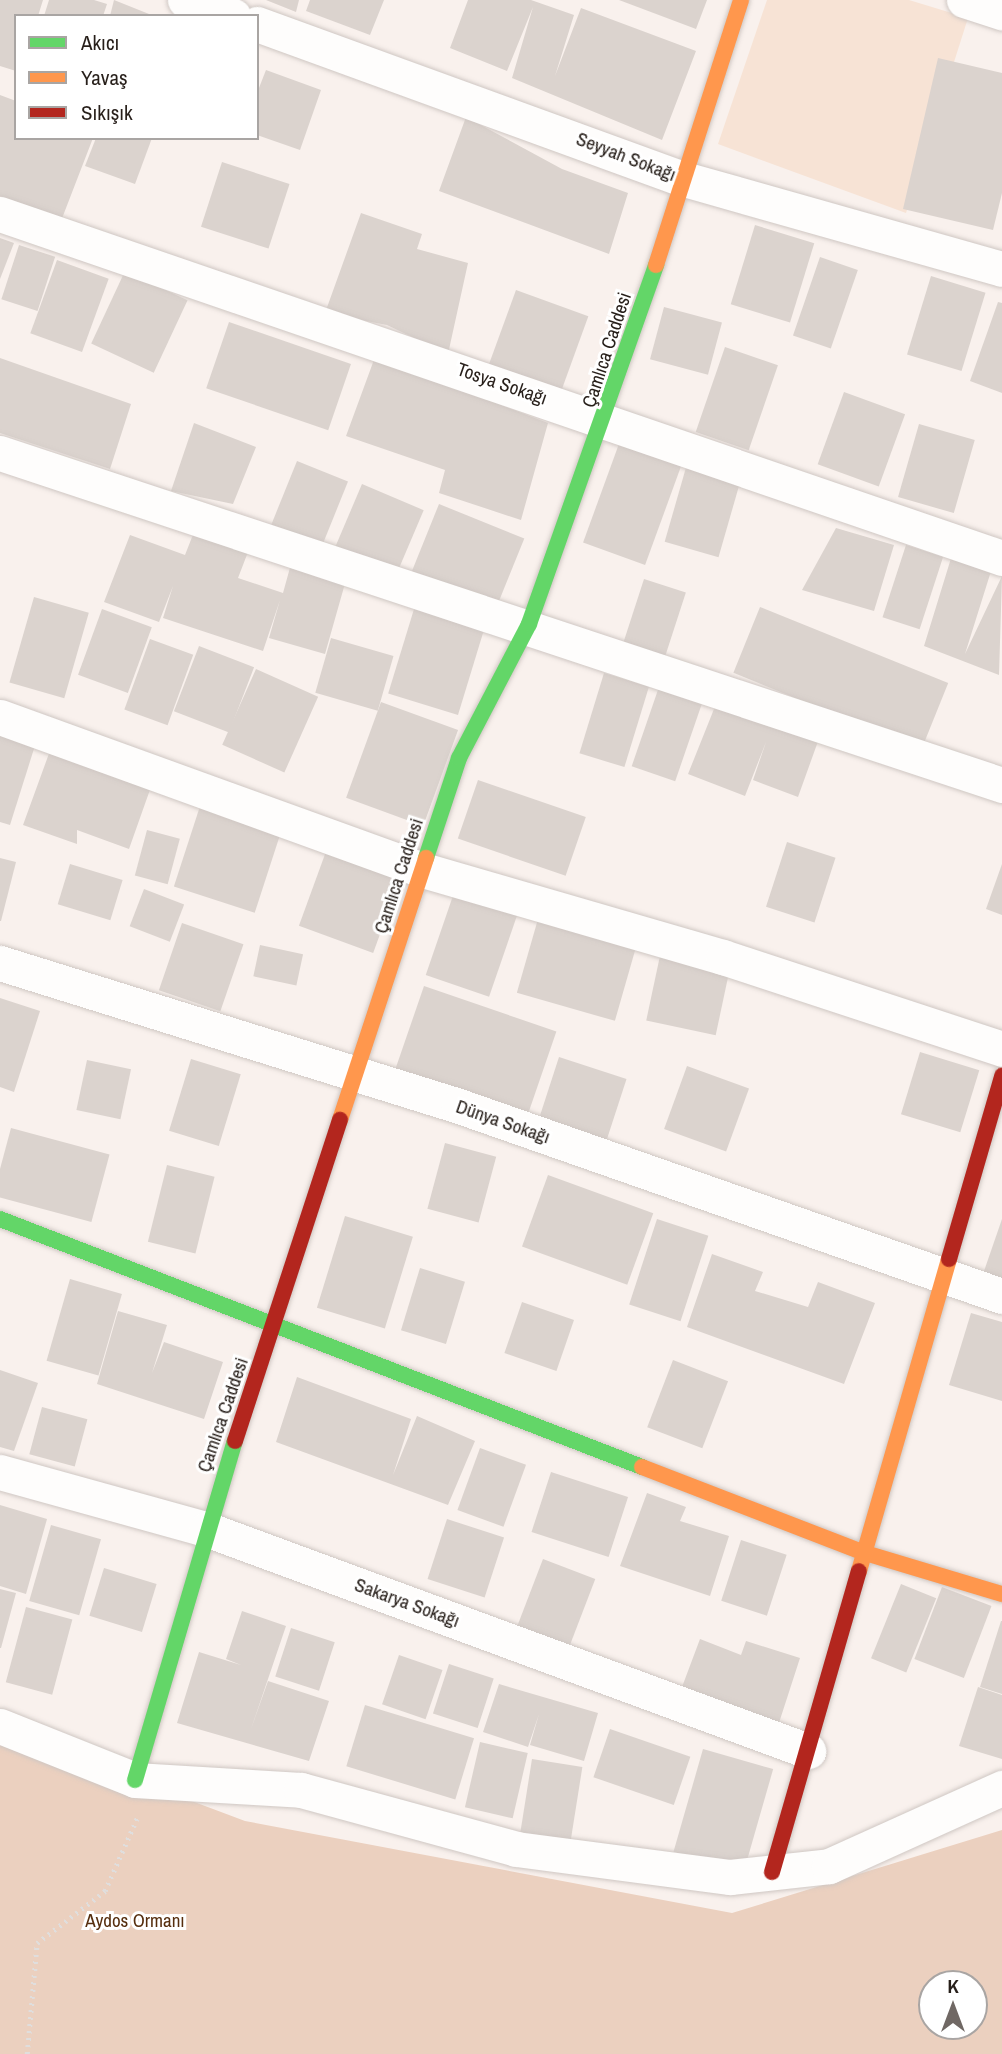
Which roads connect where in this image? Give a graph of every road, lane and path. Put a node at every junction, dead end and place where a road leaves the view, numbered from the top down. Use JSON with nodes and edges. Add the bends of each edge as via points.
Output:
{"nodes":[{"id":1,"x":185,"y":0,"type":"edge"},
{"id":2,"x":741,"y":0,"type":"edge"},
{"id":3,"x":964,"y":0,"type":"edge"},
{"id":4,"x":1002,"y":12,"type":"edge"},
{"id":5,"x":227,"y":14,"type":"edge"},
{"id":6,"x":259,"y":25,"type":"edge"},
{"id":7,"x":684,"y":178,"type":"junction"},
{"id":8,"x":0,"y":214,"type":"edge"},
{"id":9,"x":1002,"y":269,"type":"edge"},
{"id":10,"x":606,"y":419,"type":"junction"},
{"id":11,"x":0,"y":453,"type":"edge"},
{"id":12,"x":1002,"y":558,"type":"edge"},
{"id":13,"x":529,"y":624,"type":"junction"},
{"id":14,"x":0,"y":717,"type":"edge"},
{"id":15,"x":1002,"y":785,"type":"edge"},
{"id":16,"x":423,"y":870,"type":"junction"},
{"id":17,"x":0,"y":963,"type":"edge"},
{"id":18,"x":1002,"y":1049,"type":"edge"},
{"id":19,"x":357,"y":1073,"type":"junction"},
{"id":20,"x":1002,"y":1076,"type":"edge"},
{"id":21,"x":0,"y":1219,"type":"edge"},
{"id":22,"x":943,"y":1277,"type":"junction"},
{"id":23,"x":1002,"y":1296,"type":"edge"},
{"id":24,"x":277,"y":1325,"type":"junction"},
{"id":25,"x":0,"y":1472,"type":"edge"},
{"id":26,"x":206,"y":1529,"type":"junction"},
{"id":27,"x":865,"y":1553,"type":"junction"},
{"id":28,"x":1002,"y":1594,"type":"edge"},
{"id":29,"x":0,"y":1726,"type":"edge"},
{"id":30,"x":808,"y":1751,"type":"junction"},
{"id":31,"x":144,"y":1781,"type":"junction"},
{"id":32,"x":1002,"y":1788,"type":"edge"},
{"id":33,"x":772,"y":1872,"type":"junction"},
{"id":34,"x":27,"y":2054,"type":"edge"}],
"edges":[{"from":1,"to":5,"type":"street"},
{"from":2,"to":7,"type":"street","name":"Çamlıca Caddesi"},
{"from":3,"to":4,"type":"street"},
{"from":6,"to":7,"type":"street","name":"Seyyah Sokağı"},
{"from":7,"to":9,"type":"street","name":"Seyyah Sokağı"},
{"from":7,"to":10,"type":"street","name":"Çamlıca Caddesi"},
{"from":8,"to":10,"type":"street","name":"Tosya Sokağı"},
{"from":10,"to":12,"type":"street","name":"Tosya Sokağı"},
{"from":10,"to":13,"type":"street","name":"Çamlıca Caddesi"},
{"from":11,"to":13,"type":"street"},
{"from":13,"to":15,"type":"street"},
{"from":13,"to":16,"type":"street","name":"Çamlıca Caddesi","via":[[459,758]]},
{"from":14,"to":16,"type":"street"},
{"from":16,"to":18,"type":"street","via":[[723,957]]},
{"from":16,"to":19,"type":"street","name":"Çamlıca Caddesi"},
{"from":17,"to":19,"type":"street","name":"Dünya Sokağı"},
{"from":19,"to":22,"type":"street","name":"Dünya Sokağı"},
{"from":19,"to":24,"type":"street","name":"Çamlıca Caddesi"},
{"from":20,"to":22,"type":"street"},
{"from":21,"to":24,"type":"street"},
{"from":22,"to":23,"type":"street","name":"Dünya Sokağı"},
{"from":22,"to":27,"type":"street"},
{"from":24,"to":26,"type":"street","name":"Çamlıca Caddesi"},
{"from":24,"to":27,"type":"street"},
{"from":25,"to":26,"type":"street","name":"Sakarya Sokağı"},
{"from":26,"to":30,"type":"street","name":"Sakarya Sokağı"},
{"from":26,"to":31,"type":"street","name":"Çamlıca Caddesi"},
{"from":27,"to":28,"type":"street"},
{"from":27,"to":30,"type":"street"},
{"from":29,"to":31,"type":"street"},
{"from":30,"to":33,"type":"street"},
{"from":31,"to":33,"type":"street","via":[[301,1790],[516,1849],[730,1877]]},
{"from":31,"to":34,"type":"path","via":[[105,1891],[37,1943]]},
{"from":32,"to":33,"type":"street","via":[[829,1866]]}]}
